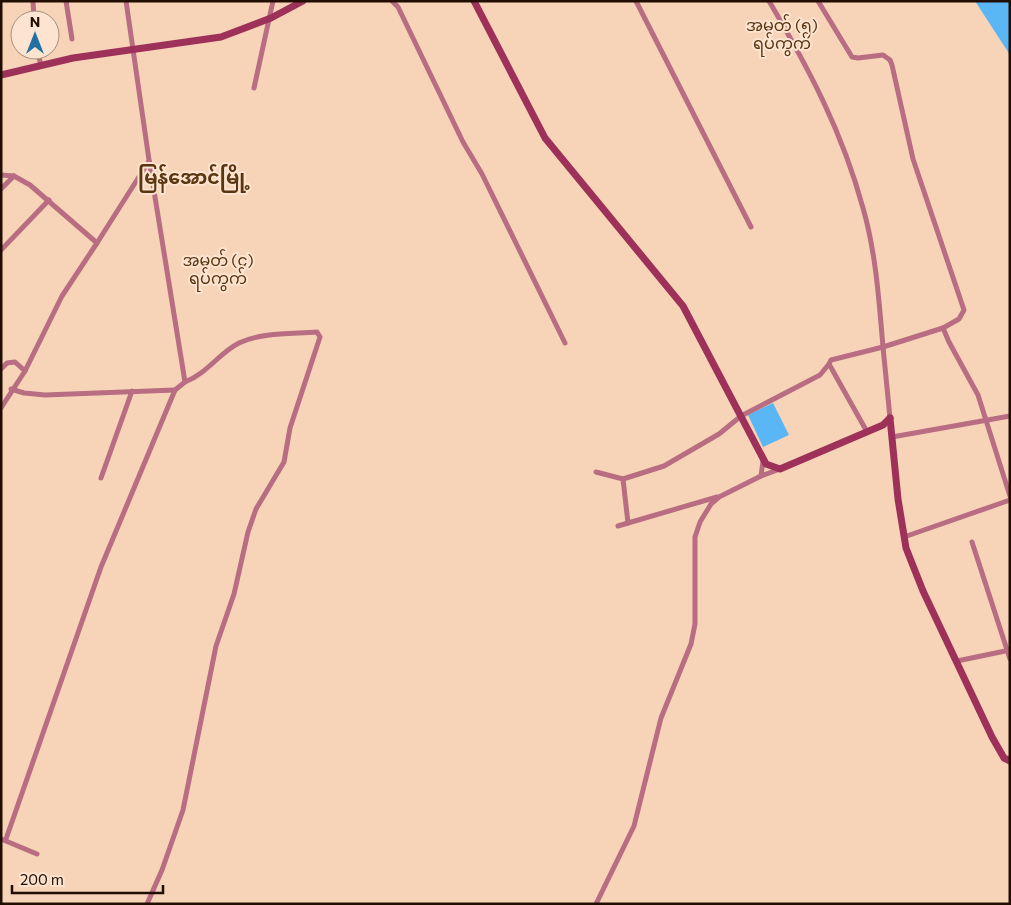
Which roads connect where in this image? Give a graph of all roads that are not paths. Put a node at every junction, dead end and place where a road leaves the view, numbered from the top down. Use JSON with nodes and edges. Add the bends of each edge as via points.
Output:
{"nodes":[{"id":1,"x":66,"y":1,"type":"edge"},
{"id":2,"x":126,"y":1,"type":"edge"},
{"id":3,"x":273,"y":1,"type":"edge"},
{"id":4,"x":303,"y":1,"type":"edge"},
{"id":5,"x":392,"y":1,"type":"edge"},
{"id":6,"x":474,"y":1,"type":"edge"},
{"id":7,"x":636,"y":1,"type":"edge"},
{"id":8,"x":769,"y":1,"type":"edge"},
{"id":9,"x":818,"y":1,"type":"edge"},
{"id":10,"x":271,"y":18,"type":"junction"},
{"id":11,"x":72,"y":39,"type":"dead end"},
{"id":12,"x":133,"y":50,"type":"junction"},
{"id":13,"x":41,"y":60,"type":"edge"},
{"id":14,"x":42,"y":65,"type":"junction"},
{"id":15,"x":1,"y":75,"type":"edge"},
{"id":16,"x":254,"y":88,"type":"dead end"},
{"id":17,"x":149,"y":160,"type":"junction"},
{"id":18,"x":1,"y":175,"type":"edge"},
{"id":19,"x":14,"y":176,"type":"junction"},
{"id":20,"x":1,"y":189,"type":"edge"},
{"id":21,"x":49,"y":200,"type":"junction"},
{"id":22,"x":751,"y":227,"type":"dead end"},
{"id":23,"x":97,"y":243,"type":"junction"},
{"id":24,"x":1,"y":250,"type":"edge"},
{"id":25,"x":943,"y":328,"type":"junction"},
{"id":26,"x":564,"y":343,"type":"dead end"},
{"id":27,"x":883,"y":347,"type":"junction"},
{"id":28,"x":829,"y":364,"type":"junction"},
{"id":29,"x":1,"y":369,"type":"edge"},
{"id":30,"x":25,"y":371,"type":"junction"},
{"id":31,"x":185,"y":382,"type":"junction"},
{"id":32,"x":12,"y":389,"type":"junction"},
{"id":33,"x":175,"y":390,"type":"junction"},
{"id":34,"x":132,"y":392,"type":"junction"},
{"id":35,"x":1,"y":408,"type":"edge"},
{"id":36,"x":741,"y":416,"type":"junction"},
{"id":37,"x":1010,"y":416,"type":"edge"},
{"id":38,"x":890,"y":418,"type":"junction"},
{"id":39,"x":985,"y":421,"type":"junction"},
{"id":40,"x":866,"y":430,"type":"junction"},
{"id":41,"x":892,"y":437,"type":"junction"},
{"id":42,"x":764,"y":460,"type":"junction"},
{"id":43,"x":780,"y":469,"type":"junction"},
{"id":44,"x":596,"y":472,"type":"dead end"},
{"id":45,"x":761,"y":476,"type":"junction"},
{"id":46,"x":100,"y":478,"type":"dead end"},
{"id":47,"x":623,"y":479,"type":"junction"},
{"id":48,"x":1010,"y":496,"type":"edge"},
{"id":49,"x":719,"y":497,"type":"junction"},
{"id":50,"x":1010,"y":500,"type":"edge"},
{"id":51,"x":628,"y":523,"type":"junction"},
{"id":52,"x":618,"y":526,"type":"dead end"},
{"id":53,"x":904,"y":538,"type":"junction"},
{"id":54,"x":972,"y":542,"type":"dead end"},
{"id":55,"x":1009,"y":651,"type":"edge"},
{"id":56,"x":1010,"y":658,"type":"edge"},
{"id":57,"x":957,"y":661,"type":"junction"},
{"id":58,"x":1010,"y":761,"type":"edge"},
{"id":59,"x":4,"y":839,"type":"edge"},
{"id":60,"x":37,"y":854,"type":"dead end"},
{"id":61,"x":147,"y":904,"type":"edge"},
{"id":62,"x":596,"y":904,"type":"edge"}],
"edges":[{"from":1,"to":11,"type":"street"},
{"from":2,"to":12,"type":"street"},
{"from":3,"to":10,"type":"street"},
{"from":4,"to":10,"type":"street"},
{"from":5,"to":26,"type":"street","via":[[398,7],[462,142],[482,174]]},
{"from":6,"to":36,"type":"street","via":[[537,127],[683,306]]},
{"from":7,"to":22,"type":"street"},
{"from":8,"to":27,"type":"street","via":[[823,96],[863,208],[872,248]]},
{"from":9,"to":25,"type":"street","via":[[852,57],[883,55],[892,65],[913,159],[964,310],[959,319]]},
{"from":10,"to":12,"type":"street","via":[[221,37]]},
{"from":10,"to":16,"type":"street"},
{"from":12,"to":14,"type":"street"},
{"from":12,"to":17,"type":"street"},
{"from":13,"to":14,"type":"street"},
{"from":14,"to":15,"type":"street"},
{"from":17,"to":23,"type":"street"},
{"from":17,"to":31,"type":"street"},
{"from":18,"to":19,"type":"street"},
{"from":19,"to":20,"type":"street"},
{"from":19,"to":21,"type":"street"},
{"from":21,"to":23,"type":"street"},
{"from":21,"to":24,"type":"street"},
{"from":23,"to":30,"type":"street","via":[[62,296]]},
{"from":25,"to":27,"type":"street"},
{"from":25,"to":39,"type":"street","via":[[978,395]]},
{"from":27,"to":28,"type":"street","via":[[831,360]]},
{"from":27,"to":38,"type":"street"},
{"from":28,"to":36,"type":"street","via":[[820,376]]},
{"from":28,"to":40,"type":"street"},
{"from":29,"to":30,"type":"street","via":[[7,363],[15,362]]},
{"from":30,"to":32,"type":"street"},
{"from":31,"to":33,"type":"street"},
{"from":31,"to":61,"type":"street","via":[[200,376],[238,343],[259,337],[317,332],[320,337],[290,428],[284,462],[256,509],[248,532],[234,594],[216,646],[184,810]]},
{"from":32,"to":34,"type":"street","via":[[45,395]]},
{"from":32,"to":35,"type":"street"},
{"from":33,"to":34,"type":"street"},
{"from":33,"to":59,"type":"street","via":[[101,567]]},
{"from":34,"to":46,"type":"street"},
{"from":36,"to":42,"type":"street"},
{"from":36,"to":47,"type":"street","via":[[719,434],[664,466]]},
{"from":37,"to":39,"type":"street"},
{"from":38,"to":40,"type":"street"},
{"from":38,"to":41,"type":"street"},
{"from":39,"to":41,"type":"street"},
{"from":39,"to":48,"type":"street"},
{"from":40,"to":43,"type":"street"},
{"from":41,"to":53,"type":"street"},
{"from":42,"to":43,"type":"street"},
{"from":42,"to":45,"type":"street"},
{"from":43,"to":45,"type":"street"},
{"from":44,"to":47,"type":"street"},
{"from":45,"to":49,"type":"street"},
{"from":47,"to":51,"type":"street"},
{"from":49,"to":51,"type":"street"},
{"from":49,"to":62,"type":"street","via":[[711,504],[695,537],[695,624],[691,644],[662,718],[634,826]]},
{"from":50,"to":53,"type":"street"},
{"from":51,"to":52,"type":"street"},
{"from":53,"to":57,"type":"street","via":[[923,591]]},
{"from":54,"to":55,"type":"street"},
{"from":55,"to":56,"type":"street"},
{"from":55,"to":57,"type":"street"},
{"from":57,"to":58,"type":"street","via":[[992,737],[1004,758]]},
{"from":59,"to":60,"type":"street"}]}
